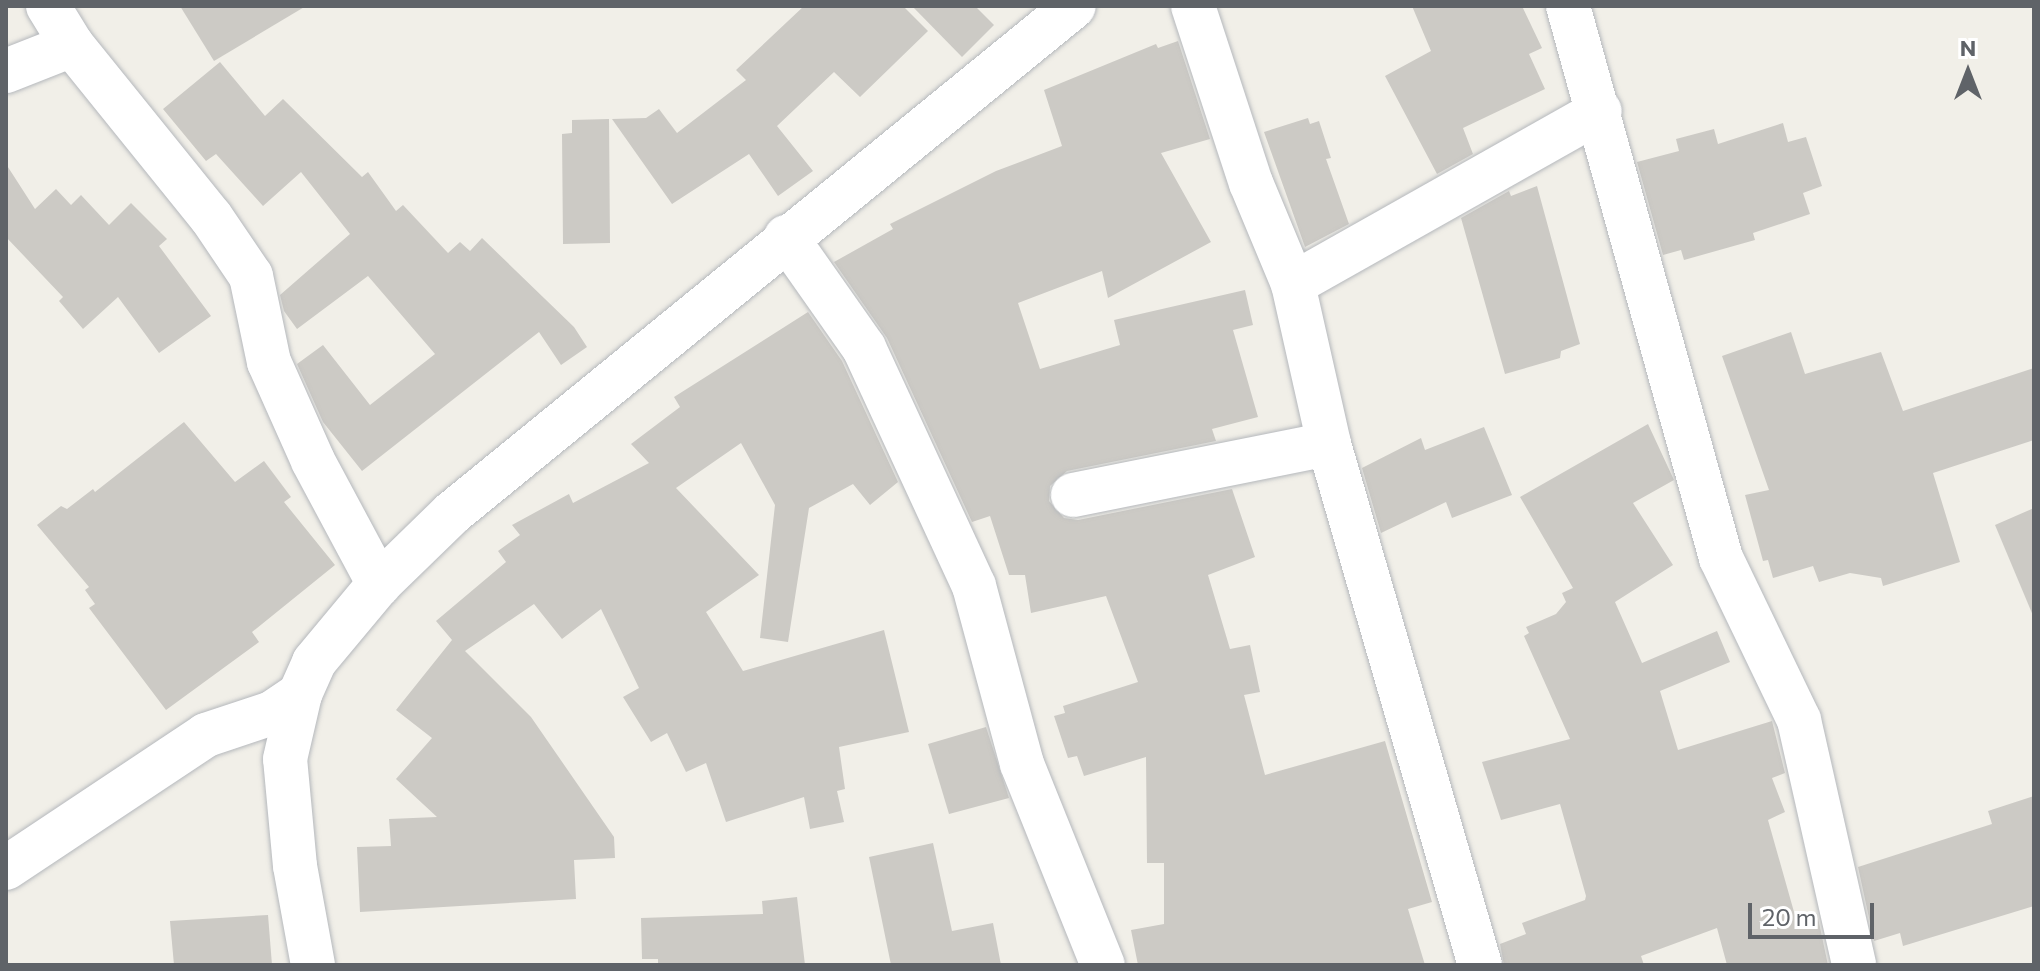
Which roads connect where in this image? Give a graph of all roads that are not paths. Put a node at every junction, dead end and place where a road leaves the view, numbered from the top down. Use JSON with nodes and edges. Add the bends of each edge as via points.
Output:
{"nodes":[{"id":1,"x":48,"y":6,"type":"edge"},
{"id":2,"x":1074,"y":6,"type":"edge"},
{"id":3,"x":1193,"y":6,"type":"edge"},
{"id":4,"x":1568,"y":6,"type":"edge"},
{"id":5,"x":72,"y":45,"type":"junction"},
{"id":6,"x":6,"y":71,"type":"edge"},
{"id":7,"x":1600,"y":111,"type":"junction"},
{"id":8,"x":786,"y":237,"type":"junction"},
{"id":9,"x":1293,"y":284,"type":"junction"},
{"id":10,"x":1329,"y":444,"type":"junction"},
{"id":11,"x":1073,"y":495,"type":"dead end"},
{"id":12,"x":379,"y":584,"type":"junction"},
{"id":13,"x":300,"y":694,"type":"junction"},
{"id":14,"x":6,"y":868,"type":"edge"},
{"id":15,"x":313,"y":965,"type":"edge"},
{"id":16,"x":1103,"y":965,"type":"edge"},
{"id":17,"x":1480,"y":965,"type":"edge"},
{"id":18,"x":1854,"y":965,"type":"edge"}],
"edges":[{"from":1,"to":5,"type":"street"},
{"from":2,"to":8,"type":"street"},
{"from":3,"to":9,"type":"street","via":[[1251,183]]},
{"from":4,"to":7,"type":"street"},
{"from":5,"to":6,"type":"street"},
{"from":5,"to":12,"type":"street","via":[[183,180],[251,276],[269,362],[313,461]]},
{"from":7,"to":9,"type":"street"},
{"from":7,"to":18,"type":"street","via":[[1721,558],[1799,720]]},
{"from":8,"to":12,"type":"street","via":[[452,513]]},
{"from":8,"to":16,"type":"street","via":[[864,348],[974,586],[1022,764]]},
{"from":9,"to":10,"type":"street"},
{"from":10,"to":11,"type":"street"},
{"from":10,"to":17,"type":"street"},
{"from":12,"to":13,"type":"street","via":[[314,662]]},
{"from":13,"to":14,"type":"street","via":[[272,713],[206,735],[32,845]]},
{"from":13,"to":15,"type":"street","via":[[285,759],[295,866]]}]}
